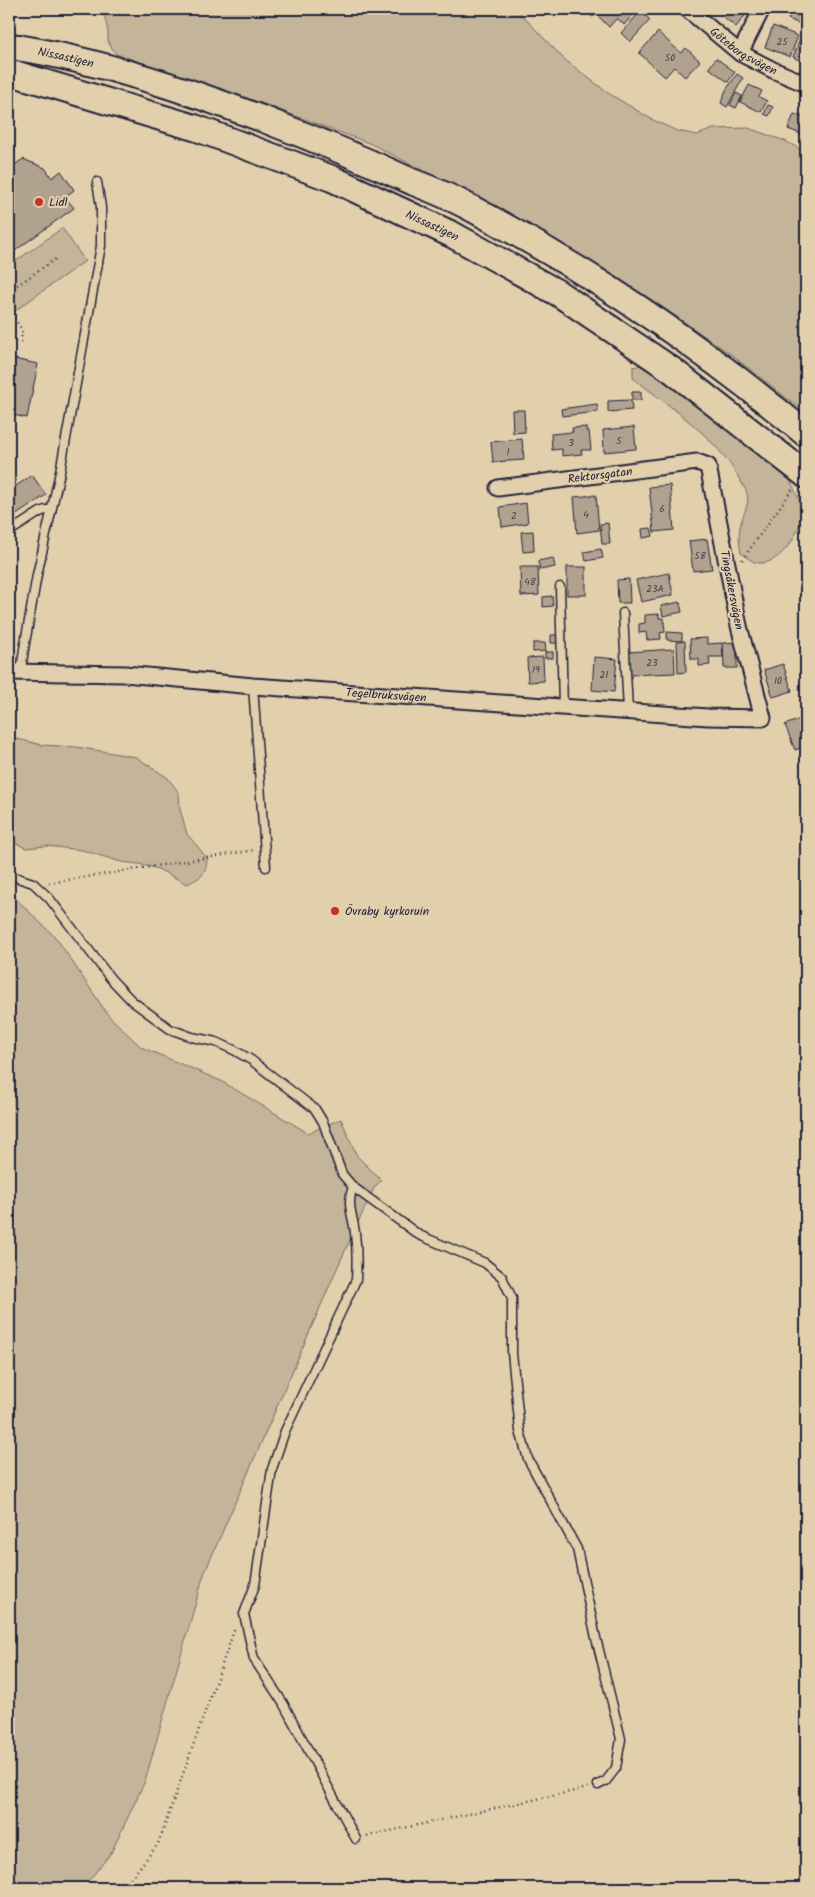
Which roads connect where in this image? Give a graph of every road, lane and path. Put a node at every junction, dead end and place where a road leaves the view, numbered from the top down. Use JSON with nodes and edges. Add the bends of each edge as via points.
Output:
{"nodes":[{"id":1,"x":687,"y":9,"type":"edge"},
{"id":2,"x":762,"y":9,"type":"edge"},
{"id":3,"x":9,"y":46,"type":"edge"},
{"id":4,"x":740,"y":52,"type":"junction"},
{"id":5,"x":9,"y":72,"type":"edge"},
{"id":6,"x":806,"y":84,"type":"edge"},
{"id":7,"x":97,"y":182,"type":"dead end"},
{"id":8,"x":57,"y":258,"type":"dead end"},
{"id":9,"x":9,"y":291,"type":"edge"},
{"id":10,"x":9,"y":310,"type":"edge"},
{"id":11,"x":21,"y":345,"type":"dead end"},
{"id":12,"x":806,"y":434,"type":"edge"},
{"id":13,"x":703,"y":463,"type":"joint"},
{"id":14,"x":801,"y":480,"type":"edge"},
{"id":15,"x":498,"y":488,"type":"dead end"},
{"id":16,"x":51,"y":510,"type":"junction"},
{"id":17,"x":9,"y":532,"type":"edge"},
{"id":18,"x":729,"y":570,"type":"junction"},
{"id":19,"x":560,"y":587,"type":"dead end"},
{"id":20,"x":623,"y":613,"type":"dead end"},
{"id":21,"x":15,"y":671,"type":"edge"},
{"id":22,"x":253,"y":686,"type":"junction"},
{"id":23,"x":563,"y":707,"type":"junction"},
{"id":24,"x":628,"y":711,"type":"junction"},
{"id":25,"x":763,"y":718,"type":"joint"},
{"id":26,"x":264,"y":849,"type":"junction"},
{"id":27,"x":266,"y":866,"type":"dead end"},
{"id":28,"x":9,"y":875,"type":"edge"},
{"id":29,"x":35,"y":885,"type":"junction"},
{"id":30,"x":353,"y":1187,"type":"junction"},
{"id":31,"x":244,"y":1614,"type":"junction"},
{"id":32,"x":598,"y":1785,"type":"joint"},
{"id":33,"x":356,"y":1839,"type":"joint"},
{"id":34,"x":119,"y":1888,"type":"edge"}],
"edges":[{"from":1,"to":4,"type":"street","name":"Göteborgsvägen"},
{"from":2,"to":4,"type":"street"},
{"from":3,"to":12,"type":"highway","name":"Nissastigen","via":[[122,71],[203,97],[344,150],[466,205],[574,267],[672,332]]},
{"from":4,"to":6,"type":"street","name":"Göteborgsvägen"},
{"from":5,"to":14,"type":"highway","name":"Nissastigen","via":[[196,128],[333,179],[454,235],[558,294],[672,370]]},
{"from":7,"to":16,"type":"lane","via":[[102,246]]},
{"from":8,"to":9,"type":"path"},
{"from":10,"to":11,"type":"path","via":[[22,330]]},
{"from":13,"to":15,"type":"street","name":"Rektorsgatan"},
{"from":13,"to":18,"type":"street","name":"Tingsåkersvägen","via":[[708,466]]},
{"from":14,"to":18,"type":"path","via":[[738,565]]},
{"from":16,"to":17,"type":"lane","via":[[40,512]]},
{"from":16,"to":21,"type":"lane","via":[[24,649]]},
{"from":18,"to":25,"type":"street","name":"Tingsåkersvägen","via":[[739,626]]},
{"from":19,"to":23,"type":"lane"},
{"from":20,"to":24,"type":"lane"},
{"from":21,"to":22,"type":"street","name":"Tegelbruksvägen","via":[[125,674]]},
{"from":22,"to":23,"type":"street","name":"Tegelbruksvägen"},
{"from":22,"to":26,"type":"lane"},
{"from":23,"to":24,"type":"street","name":"Tegelbruksvägen"},
{"from":24,"to":25,"type":"street","name":"Tegelbruksvägen"},
{"from":26,"to":27,"type":"lane"},
{"from":26,"to":29,"type":"path"},
{"from":28,"to":29,"type":"lane"},
{"from":29,"to":30,"type":"lane","via":[[132,1001],[170,1029],[234,1050],[315,1109],[342,1174]]},
{"from":30,"to":31,"type":"lane","via":[[348,1198],[358,1260],[356,1280],[285,1431],[274,1462],[255,1585]]},
{"from":30,"to":32,"type":"lane","via":[[419,1235],[486,1263],[502,1277],[512,1298],[512,1353],[520,1431],[528,1459],[577,1549],[621,1739],[616,1768],[606,1781]]},
{"from":31,"to":33,"type":"lane","via":[[254,1659],[283,1703]]},
{"from":31,"to":34,"type":"path","via":[[236,1625],[158,1844],[133,1876]]},
{"from":32,"to":33,"type":"path"}]}
